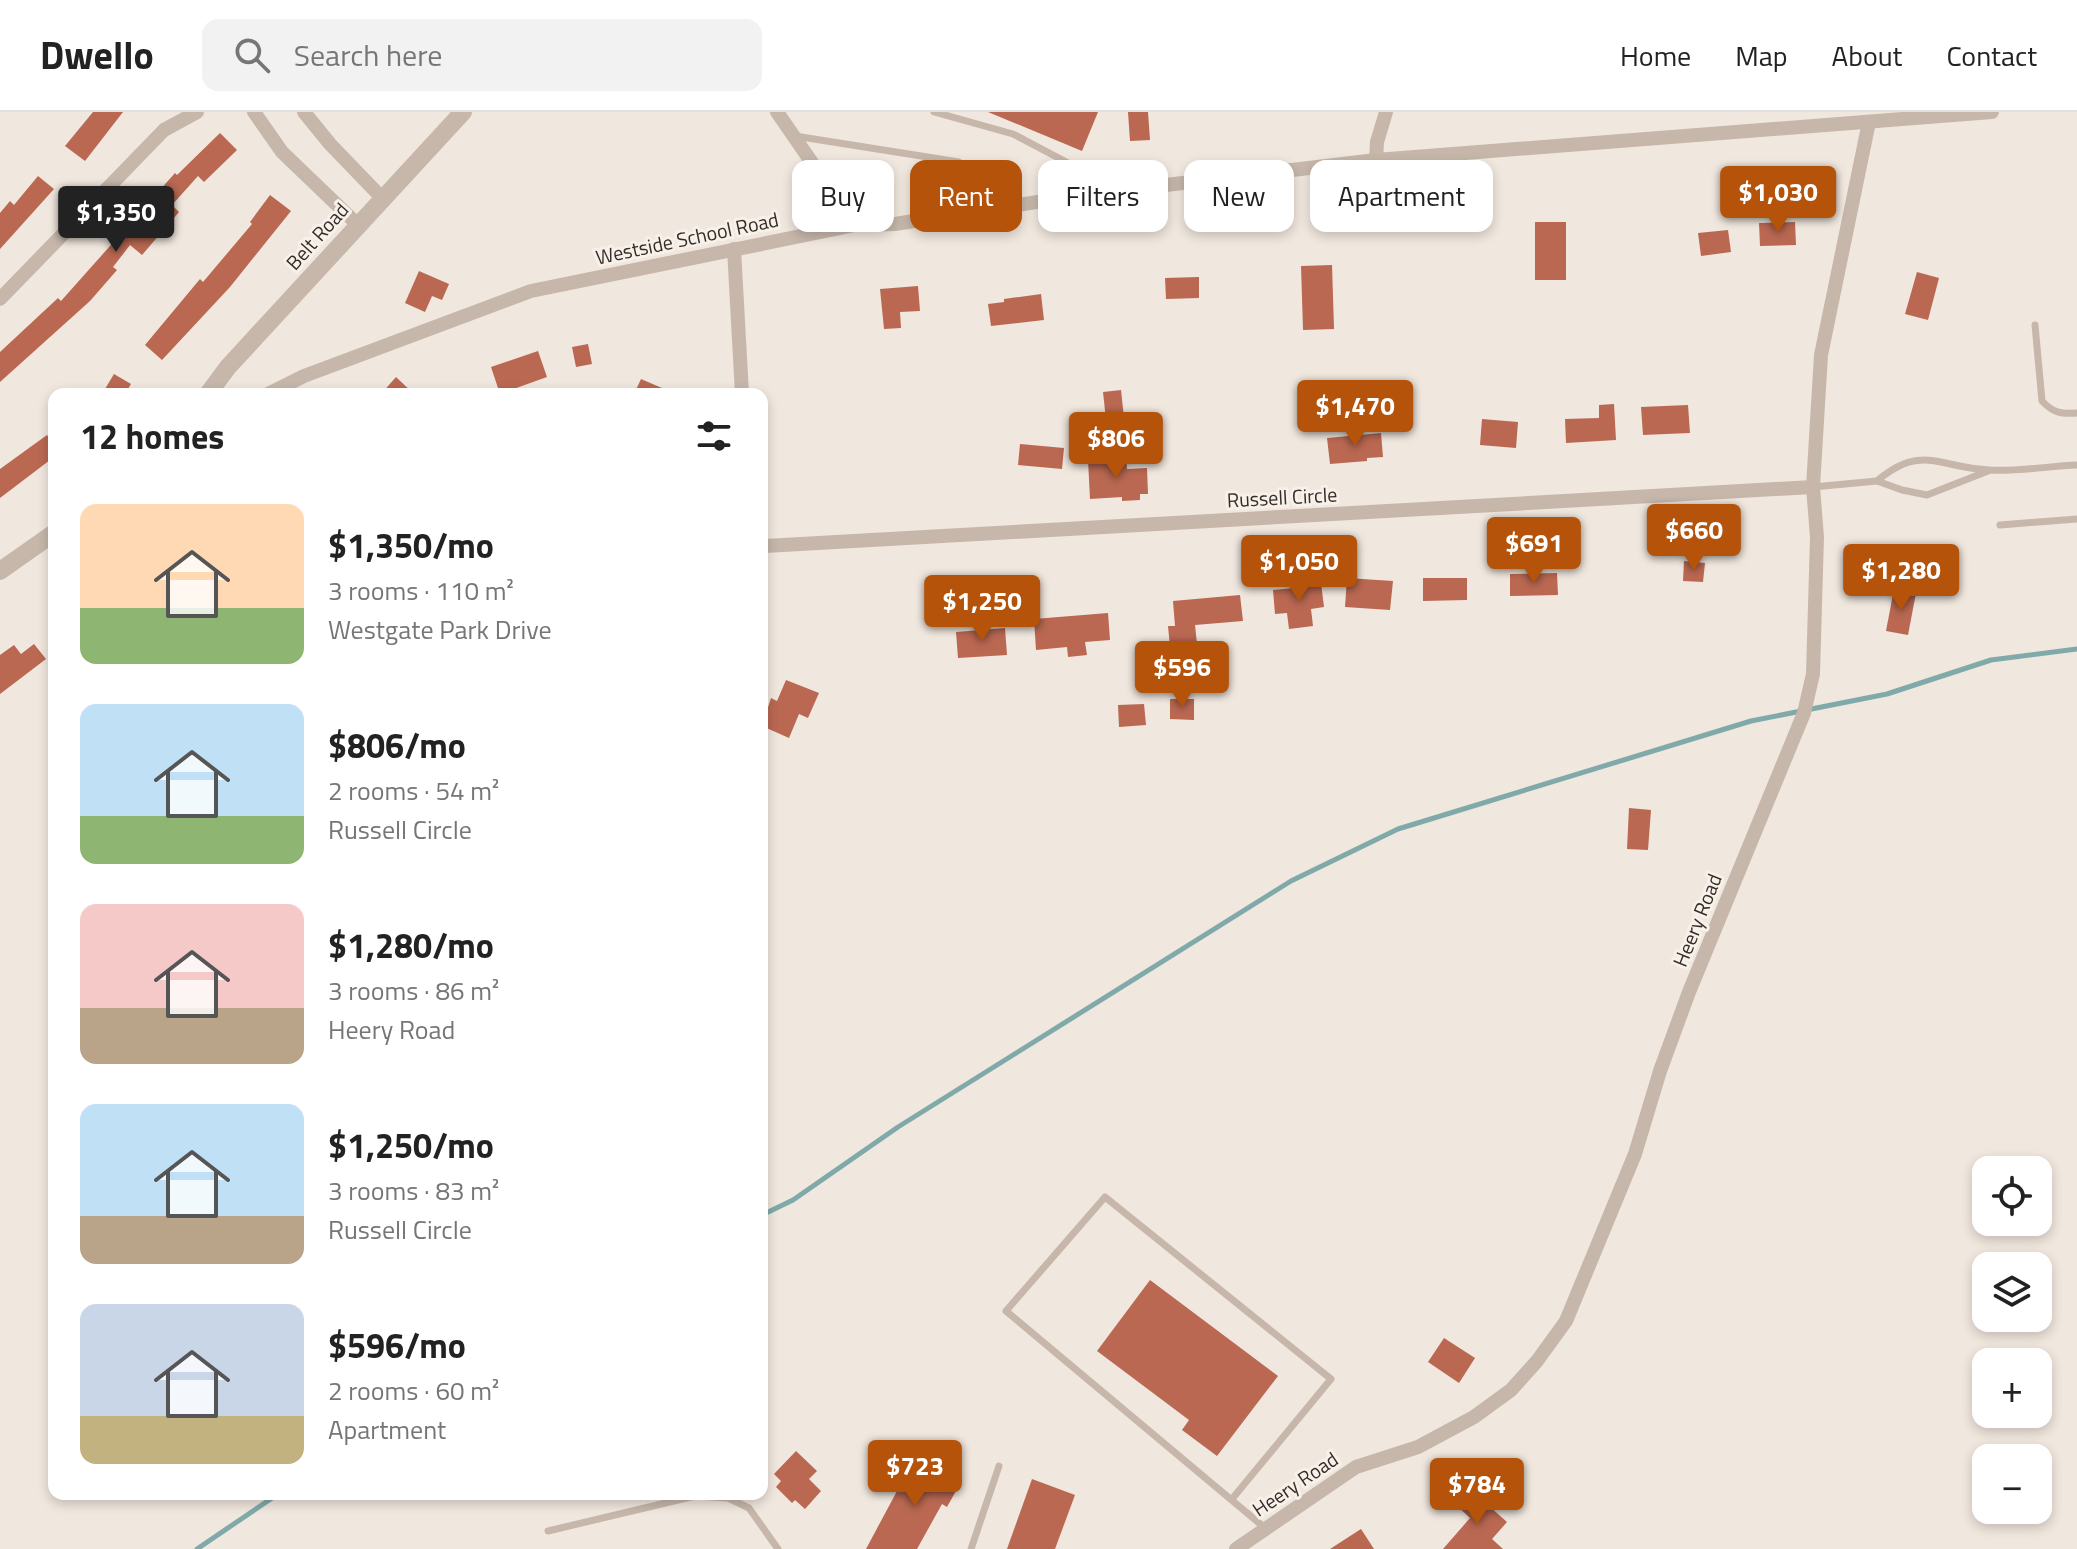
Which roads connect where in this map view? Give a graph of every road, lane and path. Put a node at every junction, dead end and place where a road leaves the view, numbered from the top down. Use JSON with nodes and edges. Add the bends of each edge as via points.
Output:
{"nodes":[{"id":1,"x":197,"y":112,"type":"edge"},
{"id":2,"x":254,"y":112,"type":"edge"},
{"id":3,"x":304,"y":112,"type":"edge"},
{"id":4,"x":463,"y":112,"type":"edge"},
{"id":5,"x":777,"y":112,"type":"edge"},
{"id":6,"x":934,"y":112,"type":"edge"},
{"id":7,"x":1386,"y":112,"type":"edge"},
{"id":8,"x":1992,"y":112,"type":"edge"},
{"id":9,"x":1869,"y":122,"type":"junction"},
{"id":10,"x":793,"y":136,"type":"junction"},
{"id":11,"x":810,"y":160,"type":"edge"},
{"id":12,"x":946,"y":160,"type":"edge"},
{"id":13,"x":1062,"y":160,"type":"edge"},
{"id":14,"x":1376,"y":160,"type":"joint"},
{"id":15,"x":1310,"y":168,"type":"edge"},
{"id":16,"x":1168,"y":185,"type":"edge"},
{"id":17,"x":382,"y":198,"type":"junction"},
{"id":18,"x":357,"y":224,"type":"junction"},
{"id":19,"x":820,"y":232,"type":"edge"},
{"id":20,"x":734,"y":249,"type":"junction"},
{"id":21,"x":0,"y":299,"type":"edge"},
{"id":22,"x":2035,"y":325,"type":"dead end"},
{"id":23,"x":212,"y":388,"type":"edge"},
{"id":24,"x":280,"y":388,"type":"edge"},
{"id":25,"x":742,"y":388,"type":"edge"},
{"id":26,"x":2077,"y":413,"type":"edge"},
{"id":27,"x":2077,"y":465,"type":"edge"},
{"id":28,"x":1989,"y":470,"type":"junction"},
{"id":29,"x":1877,"y":481,"type":"junction"},
{"id":30,"x":1813,"y":487,"type":"junction"},
{"id":31,"x":2077,"y":519,"type":"edge"},
{"id":32,"x":2000,"y":525,"type":"dead end"},
{"id":33,"x":48,"y":537,"type":"edge"},
{"id":34,"x":768,"y":545,"type":"edge"},
{"id":35,"x":0,"y":571,"type":"edge"},
{"id":36,"x":999,"y":1466,"type":"dead end"},
{"id":37,"x":1232,"y":1499,"type":"junction"},
{"id":38,"x":678,"y":1500,"type":"edge"},
{"id":39,"x":732,"y":1500,"type":"edge"},
{"id":40,"x":1265,"y":1528,"type":"junction"},
{"id":41,"x":548,"y":1531,"type":"dead end"},
{"id":42,"x":778,"y":1549,"type":"edge"},
{"id":43,"x":971,"y":1549,"type":"edge"},
{"id":44,"x":1236,"y":1549,"type":"edge"}],
"edges":[{"from":1,"to":21,"type":"street","via":[[164,130]]},
{"from":2,"to":18,"type":"street","via":[[282,152]]},
{"from":3,"to":17,"type":"street"},
{"from":4,"to":17,"type":"street","name":"Belt Road"},
{"from":5,"to":10,"type":"street"},
{"from":6,"to":13,"type":"lane","via":[[1013,134]]},
{"from":7,"to":14,"type":"street"},
{"from":8,"to":9,"type":"street","name":"Westside School Road"},
{"from":9,"to":14,"type":"street","name":"Westside School Road"},
{"from":9,"to":30,"type":"street","name":"Heery Road","via":[[1821,355]]},
{"from":10,"to":11,"type":"street"},
{"from":10,"to":12,"type":"lane"},
{"from":15,"to":16,"type":"street","name":"Westside School Road"},
{"from":17,"to":18,"type":"street","name":"Belt Road"},
{"from":18,"to":23,"type":"street","name":"Belt Road"},
{"from":19,"to":20,"type":"street","name":"Westside School Road"},
{"from":20,"to":24,"type":"street","name":"Westside School Road","via":[[531,291]]},
{"from":20,"to":25,"type":"street"},
{"from":22,"to":26,"type":"lane","via":[[2042,401],[2061,414]]},
{"from":27,"to":28,"type":"lane"},
{"from":28,"to":29,"type":"lane","via":[[1927,495]]},
{"from":28,"to":29,"type":"lane","via":[[1920,458],[1895,466]]},
{"from":29,"to":30,"type":"lane"},
{"from":30,"to":34,"type":"street","name":"Russell Circle"},
{"from":30,"to":40,"type":"street","name":"Heery Road","via":[[1813,674],[1804,713],[1689,992],[1635,1154],[1566,1321],[1511,1390],[1474,1417],[1418,1447],[1356,1467]]},
{"from":31,"to":32,"type":"lane"},
{"from":33,"to":35,"type":"street"},
{"from":36,"to":43,"type":"lane"},
{"from":37,"to":37,"type":"lane","via":[[1006,1311],[1105,1197],[1331,1379]]},
{"from":37,"to":40,"type":"lane"},
{"from":38,"to":41,"type":"lane"},
{"from":39,"to":42,"type":"lane","via":[[749,1508]]},
{"from":40,"to":44,"type":"street","name":"Heery Road"}]}
